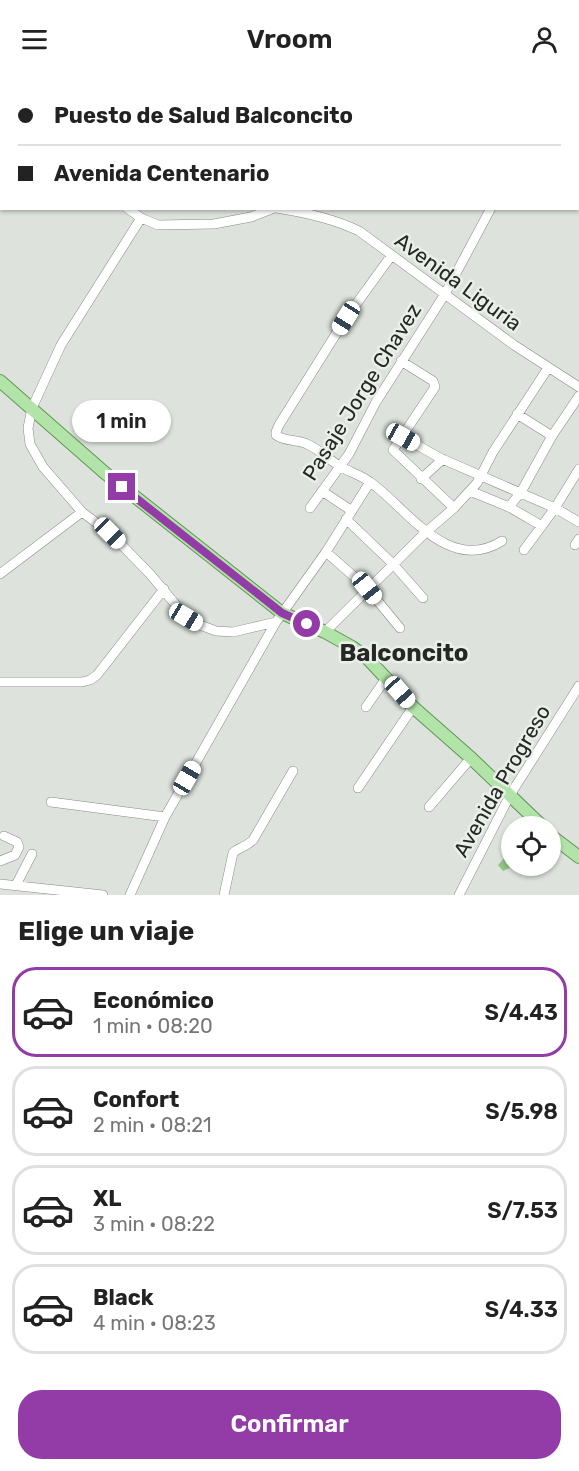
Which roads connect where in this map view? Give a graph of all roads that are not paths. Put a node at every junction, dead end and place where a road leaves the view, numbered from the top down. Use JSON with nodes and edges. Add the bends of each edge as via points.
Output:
{"nodes":[{"id":1,"x":130,"y":210,"type":"edge"},
{"id":2,"x":270,"y":210,"type":"edge"},
{"id":3,"x":284,"y":210,"type":"edge"},
{"id":4,"x":490,"y":210,"type":"edge"},
{"id":5,"x":141,"y":218,"type":"junction"},
{"id":6,"x":391,"y":256,"type":"junction"},
{"id":7,"x":445,"y":294,"type":"junction"},
{"id":8,"x":401,"y":361,"type":"junction"},
{"id":9,"x":548,"y":368,"type":"junction"},
{"id":10,"x":0,"y":381,"type":"edge"},
{"id":11,"x":579,"y":387,"type":"edge"},
{"id":12,"x":579,"y":396,"type":"edge"},
{"id":13,"x":32,"y":408,"type":"junction"},
{"id":14,"x":517,"y":414,"type":"junction"},
{"id":15,"x":552,"y":436,"type":"junction"},
{"id":16,"x":403,"y":437,"type":"junction"},
{"id":17,"x":443,"y":459,"type":"junction"},
{"id":18,"x":341,"y":467,"type":"junction"},
{"id":19,"x":579,"y":469,"type":"edge"},
{"id":20,"x":482,"y":476,"type":"junction"},
{"id":21,"x":421,"y":479,"type":"junction"},
{"id":22,"x":370,"y":482,"type":"junction"},
{"id":23,"x":322,"y":491,"type":"junction"},
{"id":24,"x":470,"y":491,"type":"junction"},
{"id":25,"x":521,"y":492,"type":"junction"},
{"id":26,"x":509,"y":507,"type":"junction"},
{"id":27,"x":310,"y":508,"type":"dead end"},
{"id":28,"x":454,"y":508,"type":"junction"},
{"id":29,"x":555,"y":508,"type":"junction"},
{"id":30,"x":82,"y":512,"type":"junction"},
{"id":31,"x":349,"y":515,"type":"junction"},
{"id":32,"x":579,"y":522,"type":"edge"},
{"id":33,"x":542,"y":526,"type":"junction"},
{"id":34,"x":426,"y":532,"type":"junction"},
{"id":35,"x":502,"y":541,"type":"dead end"},
{"id":36,"x":524,"y":550,"type":"dead end"},
{"id":37,"x":326,"y":552,"type":"junction"},
{"id":38,"x":393,"y":564,"type":"junction"},
{"id":39,"x":0,"y":574,"type":"edge"},
{"id":40,"x":367,"y":588,"type":"junction"},
{"id":41,"x":164,"y":589,"type":"junction"},
{"id":42,"x":423,"y":598,"type":"dead end"},
{"id":43,"x":279,"y":618,"type":"junction"},
{"id":44,"x":400,"y":628,"type":"dead end"},
{"id":45,"x":325,"y":632,"type":"junction"},
{"id":46,"x":387,"y":677,"type":"junction"},
{"id":47,"x":0,"y":682,"type":"edge"},
{"id":48,"x":579,"y":686,"type":"edge"},
{"id":49,"x":413,"y":706,"type":"junction"},
{"id":50,"x":366,"y":707,"type":"dead end"},
{"id":51,"x":471,"y":758,"type":"junction"},
{"id":52,"x":293,"y":771,"type":"dead end"},
{"id":53,"x":358,"y":788,"type":"dead end"},
{"id":54,"x":510,"y":795,"type":"junction"},
{"id":55,"x":51,"y":802,"type":"dead end"},
{"id":56,"x":429,"y":807,"type":"dead end"},
{"id":57,"x":532,"y":816,"type":"edge"},
{"id":58,"x":165,"y":817,"type":"junction"},
{"id":59,"x":4,"y":836,"type":"dead end"},
{"id":60,"x":561,"y":843,"type":"edge"},
{"id":61,"x":32,"y":854,"type":"dead end"},
{"id":62,"x":579,"y":857,"type":"edge"},
{"id":63,"x":0,"y":861,"type":"edge"},
{"id":64,"x":0,"y":884,"type":"edge"},
{"id":65,"x":16,"y":885,"type":"junction"},
{"id":66,"x":36,"y":891,"type":"edge"},
{"id":67,"x":91,"y":894,"type":"edge"},
{"id":68,"x":103,"y":895,"type":"edge"},
{"id":69,"x":130,"y":895,"type":"edge"},
{"id":70,"x":224,"y":895,"type":"edge"},
{"id":71,"x":459,"y":895,"type":"edge"}],
"edges":[{"from":1,"to":5,"type":"street","name":"Avenida Liguria"},
{"from":2,"to":5,"type":"street","name":"Avenida Liguria","via":[[214,224],[158,225]]},
{"from":3,"to":6,"type":"street","name":"Avenida Liguria","via":[[342,223]]},
{"from":4,"to":7,"type":"street","name":"Pasaje Jorge Chavez"},
{"from":5,"to":13,"type":"street","via":[[61,345]]},
{"from":6,"to":7,"type":"street","name":"Avenida Liguria"},
{"from":6,"to":18,"type":"street","via":[[346,318],[276,432],[279,438],[307,444]]},
{"from":7,"to":8,"type":"street","name":"Pasaje Jorge Chavez"},
{"from":7,"to":9,"type":"street","name":"Avenida Liguria"},
{"from":8,"to":16,"type":"street","via":[[433,381],[435,387]]},
{"from":8,"to":18,"type":"street","name":"Pasaje Jorge Chavez"},
{"from":9,"to":11,"type":"street","name":"Avenida Liguria"},
{"from":9,"to":14,"type":"street"},
{"from":10,"to":13,"type":"main road"},
{"from":12,"to":15,"type":"street"},
{"from":13,"to":30,"type":"street","via":[[30,444],[43,467]]},
{"from":13,"to":43,"type":"main road"},
{"from":14,"to":15,"type":"street"},
{"from":14,"to":20,"type":"street"},
{"from":15,"to":25,"type":"street"},
{"from":16,"to":17,"type":"street"},
{"from":16,"to":21,"type":"street","via":[[393,450]]},
{"from":17,"to":20,"type":"street"},
{"from":17,"to":21,"type":"street"},
{"from":18,"to":22,"type":"street"},
{"from":18,"to":23,"type":"street","name":"Pasaje Jorge Chavez"},
{"from":19,"to":29,"type":"street"},
{"from":20,"to":24,"type":"street"},
{"from":20,"to":25,"type":"street"},
{"from":21,"to":28,"type":"street"},
{"from":22,"to":31,"type":"street"},
{"from":22,"to":34,"type":"street"},
{"from":23,"to":27,"type":"street","name":"Pasaje Jorge Chavez"},
{"from":23,"to":31,"type":"street"},
{"from":24,"to":26,"type":"street"},
{"from":24,"to":28,"type":"street"},
{"from":25,"to":26,"type":"street"},
{"from":25,"to":29,"type":"street"},
{"from":26,"to":33,"type":"street"},
{"from":28,"to":34,"type":"street"},
{"from":29,"to":32,"type":"street"},
{"from":29,"to":33,"type":"street"},
{"from":30,"to":39,"type":"street"},
{"from":30,"to":41,"type":"street","via":[[110,533]]},
{"from":31,"to":37,"type":"street"},
{"from":31,"to":38,"type":"street"},
{"from":33,"to":36,"type":"street"},
{"from":34,"to":35,"type":"street","via":[[462,548],[490,548]]},
{"from":34,"to":38,"type":"street"},
{"from":37,"to":40,"type":"street"},
{"from":37,"to":43,"type":"street"},
{"from":38,"to":40,"type":"street"},
{"from":38,"to":42,"type":"street"},
{"from":40,"to":44,"type":"street"},
{"from":40,"to":45,"type":"street"},
{"from":41,"to":43,"type":"street","via":[[186,617],[216,631],[234,632]]},
{"from":41,"to":47,"type":"street","via":[[90,680]]},
{"from":43,"to":45,"type":"main road"},
{"from":43,"to":58,"type":"street"},
{"from":45,"to":46,"type":"main road","via":[[352,647]]},
{"from":46,"to":49,"type":"main road"},
{"from":46,"to":50,"type":"street"},
{"from":48,"to":54,"type":"street","name":"Avenida Progreso"},
{"from":49,"to":51,"type":"main road"},
{"from":49,"to":53,"type":"street"},
{"from":51,"to":54,"type":"main road"},
{"from":51,"to":56,"type":"street"},
{"from":52,"to":70,"type":"street","via":[[253,840],[233,853]]},
{"from":54,"to":57,"type":"main road"},
{"from":54,"to":71,"type":"street","name":"Avenida Progreso"},
{"from":55,"to":58,"type":"street"},
{"from":58,"to":69,"type":"street"},
{"from":59,"to":63,"type":"street","via":[[17,842],[18,850]]},
{"from":60,"to":62,"type":"main road"},
{"from":61,"to":65,"type":"street"},
{"from":64,"to":65,"type":"street"},
{"from":65,"to":66,"type":"street"},
{"from":66,"to":67,"type":"street"},
{"from":67,"to":68,"type":"street"}]}
